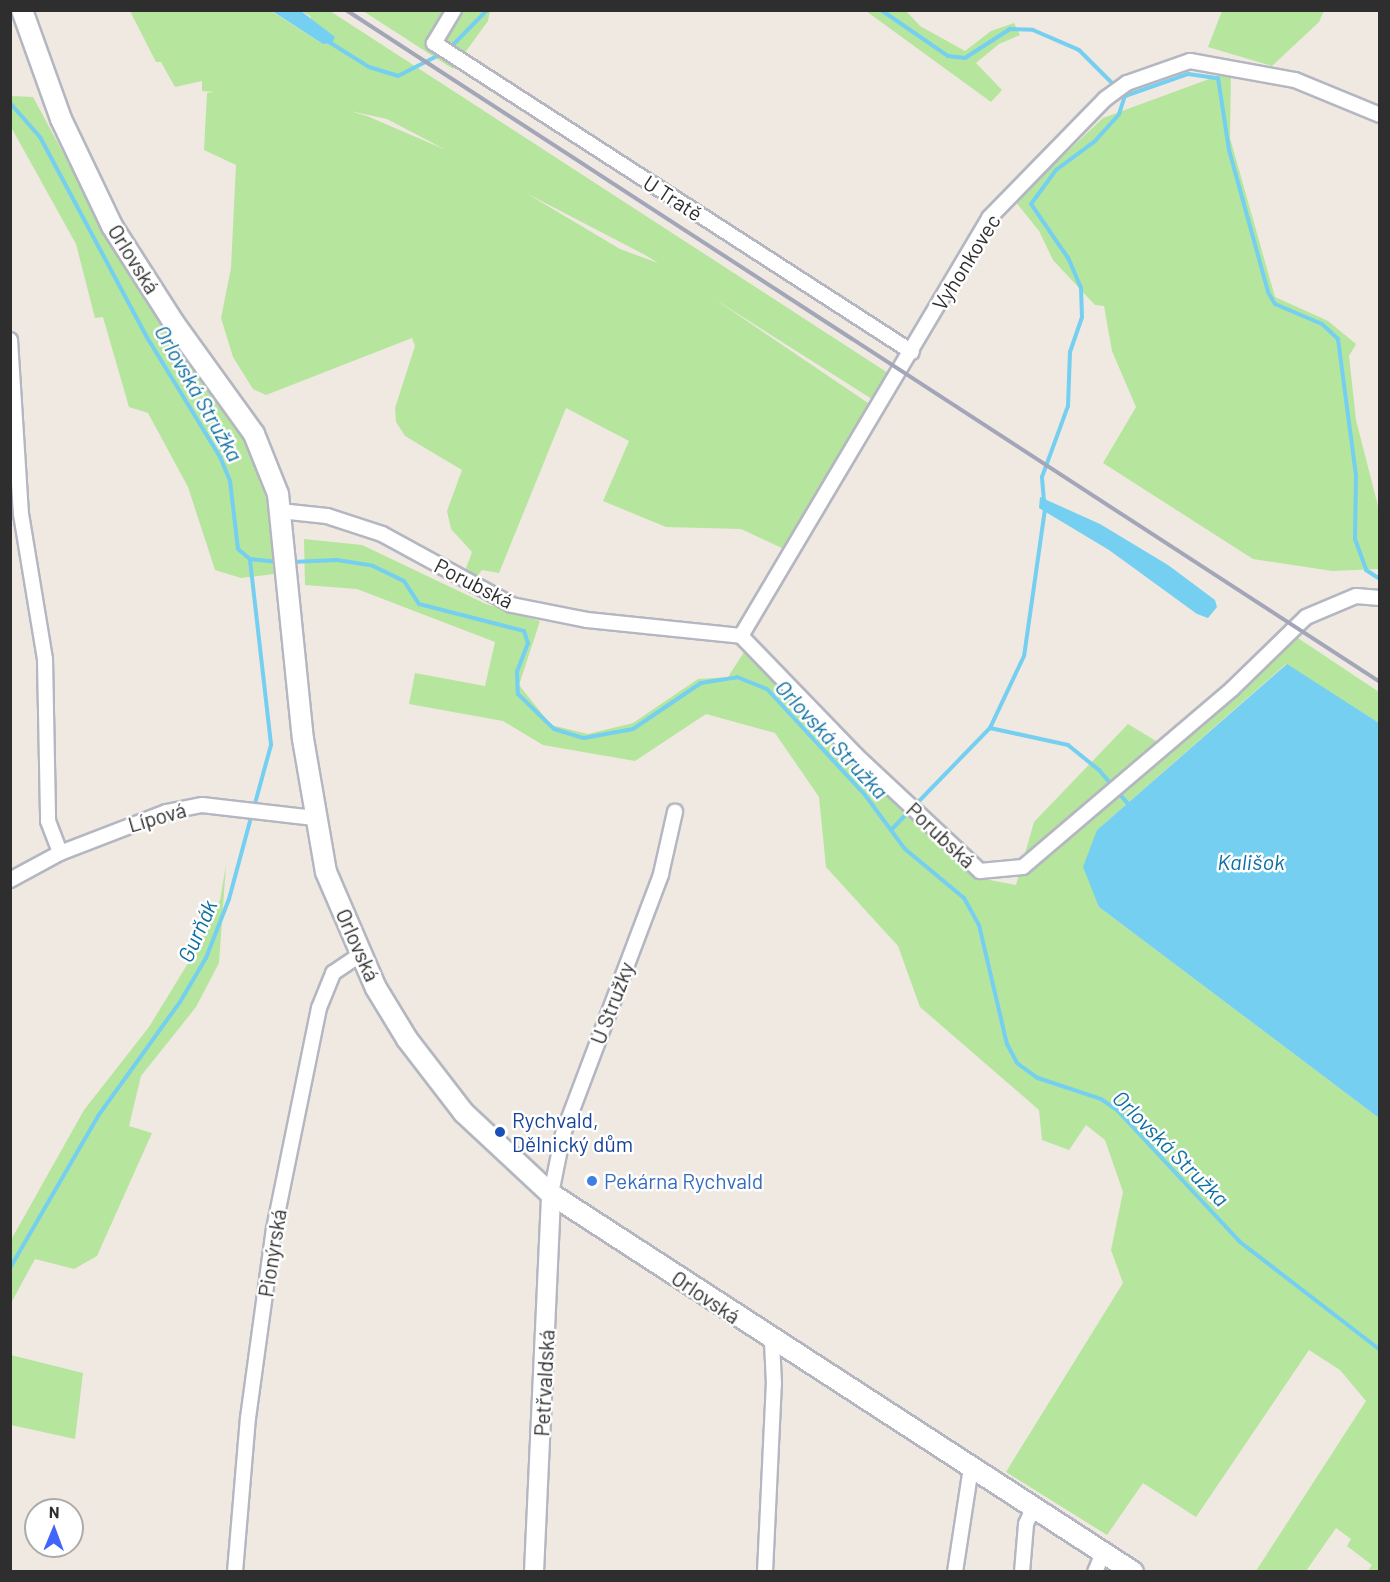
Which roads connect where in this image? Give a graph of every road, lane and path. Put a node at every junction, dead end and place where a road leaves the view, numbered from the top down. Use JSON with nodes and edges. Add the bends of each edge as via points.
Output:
{"nodes":[{"id":1,"x":22,"y":10,"type":"edge"},
{"id":2,"x":454,"y":10,"type":"edge"},
{"id":3,"x":1380,"y":115,"type":"edge"},
{"id":4,"x":10,"y":340,"type":"edge"},
{"id":5,"x":912,"y":352,"type":"junction"},
{"id":6,"x":280,"y":511,"type":"junction"},
{"id":7,"x":1380,"y":598,"type":"edge"},
{"id":8,"x":741,"y":636,"type":"junction"},
{"id":9,"x":675,"y":812,"type":"dead end"},
{"id":10,"x":314,"y":818,"type":"junction"},
{"id":11,"x":60,"y":853,"type":"junction"},
{"id":12,"x":10,"y":880,"type":"edge"},
{"id":13,"x":361,"y":954,"type":"junction"},
{"id":14,"x":551,"y":1194,"type":"junction"},
{"id":15,"x":772,"y":1341,"type":"junction"},
{"id":16,"x":971,"y":1468,"type":"junction"},
{"id":17,"x":1034,"y":1508,"type":"junction"},
{"id":18,"x":1103,"y":1553,"type":"junction"},
{"id":19,"x":235,"y":1572,"type":"edge"},
{"id":20,"x":534,"y":1572,"type":"edge"},
{"id":21,"x":765,"y":1572,"type":"edge"},
{"id":22,"x":955,"y":1572,"type":"edge"},
{"id":23,"x":1023,"y":1572,"type":"edge"},
{"id":24,"x":1095,"y":1572,"type":"edge"},
{"id":25,"x":1133,"y":1572,"type":"edge"}],
"edges":[{"from":1,"to":6,"type":"main road","name":"Orlovská","via":[[61,119],[112,226],[174,323],[254,434]]},
{"from":2,"to":5,"type":"street","name":"U Tratě","via":[[436,44]]},
{"from":3,"to":5,"type":"street","name":"Vyhonkovec","via":[[1295,80],[1216,62],[1190,61],[1125,84],[989,218]]},
{"from":4,"to":11,"type":"street","via":[[21,514],[45,659],[48,821]]},
{"from":5,"to":8,"type":"street","name":"Vyhonkovec"},
{"from":6,"to":8,"type":"street","name":"Porubská","via":[[327,516],[382,534],[512,605],[587,620]]},
{"from":6,"to":10,"type":"main road","name":"Orlovská"},
{"from":7,"to":8,"type":"street","name":"Porubská","via":[[1356,596],[1306,617],[1023,867],[980,871],[856,755]]},
{"from":9,"to":14,"type":"street","name":"U Stružky","via":[[661,874],[563,1134]]},
{"from":10,"to":11,"type":"street","name":"Lípová","via":[[202,805],[166,812]]},
{"from":10,"to":13,"type":"main road","name":"Orlovská","via":[[326,873]]},
{"from":11,"to":12,"type":"street","name":"Lípová"},
{"from":13,"to":14,"type":"main road","name":"Orlovská","via":[[407,1039],[464,1113]]},
{"from":13,"to":19,"type":"street","name":"Pionýrská","via":[[333,973],[314,1031],[274,1229],[248,1419]]},
{"from":14,"to":15,"type":"main road","name":"Orlovská"},
{"from":14,"to":20,"type":"street","name":"Petřvaldská"},
{"from":15,"to":16,"type":"main road","name":"Orlovská"},
{"from":15,"to":21,"type":"street","via":[[774,1384]]},
{"from":16,"to":17,"type":"main road","name":"Orlovská"},
{"from":16,"to":22,"type":"street"},
{"from":17,"to":18,"type":"main road","name":"Orlovská"},
{"from":17,"to":23,"type":"street","via":[[1026,1524]]},
{"from":18,"to":24,"type":"street"},
{"from":18,"to":25,"type":"main road","name":"Orlovská"}]}
